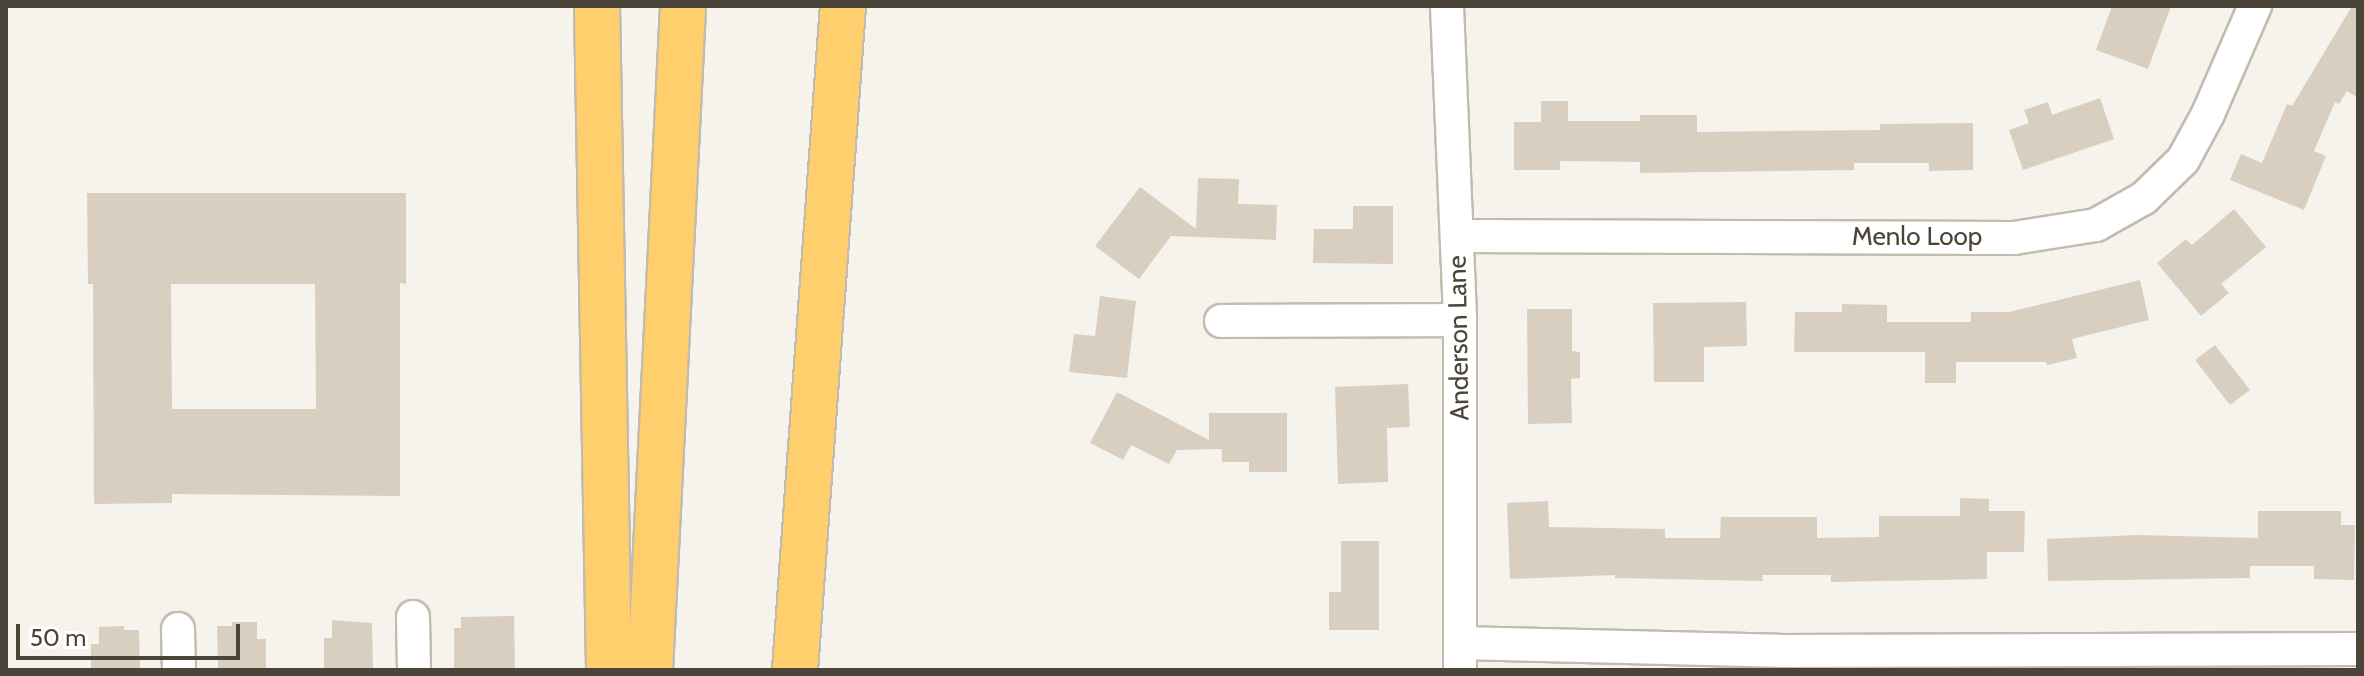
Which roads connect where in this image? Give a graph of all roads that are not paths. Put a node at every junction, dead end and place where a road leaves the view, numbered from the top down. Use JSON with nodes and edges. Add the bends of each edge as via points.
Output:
{"nodes":[{"id":1,"x":597,"y":6,"type":"edge"},
{"id":2,"x":683,"y":6,"type":"edge"},
{"id":3,"x":843,"y":6,"type":"edge"},
{"id":4,"x":1447,"y":6,"type":"edge"},
{"id":5,"x":2255,"y":6,"type":"edge"},
{"id":6,"x":1457,"y":236,"type":"junction"},
{"id":7,"x":1460,"y":320,"type":"junction"},
{"id":8,"x":1221,"y":321,"type":"dead end"},
{"id":9,"x":413,"y":617,"type":"dead end"},
{"id":10,"x":178,"y":629,"type":"dead end"},
{"id":11,"x":2358,"y":649,"type":"edge"},
{"id":12,"x":1460,"y":657,"type":"edge"},
{"id":13,"x":1779,"y":661,"type":"edge"},
{"id":14,"x":179,"y":670,"type":"edge"},
{"id":15,"x":414,"y":670,"type":"edge"},
{"id":16,"x":609,"y":670,"type":"edge"},
{"id":17,"x":650,"y":670,"type":"edge"},
{"id":18,"x":795,"y":670,"type":"edge"}],
"edges":[{"from":1,"to":16,"type":"highway"},
{"from":2,"to":17,"type":"highway"},
{"from":3,"to":18,"type":"highway"},
{"from":4,"to":6,"type":"street","name":"Anderson Lane"},
{"from":5,"to":6,"type":"street","name":"Menlo Loop","via":[[2183,160],[2144,198],[2096,225],[2014,238]]},
{"from":6,"to":7,"type":"street","name":"Anderson Lane"},
{"from":7,"to":8,"type":"street"},
{"from":7,"to":12,"type":"street","name":"Anderson Lane"},
{"from":9,"to":15,"type":"street"},
{"from":10,"to":14,"type":"street"},
{"from":11,"to":13,"type":"street"},
{"from":12,"to":13,"type":"street"}]}
